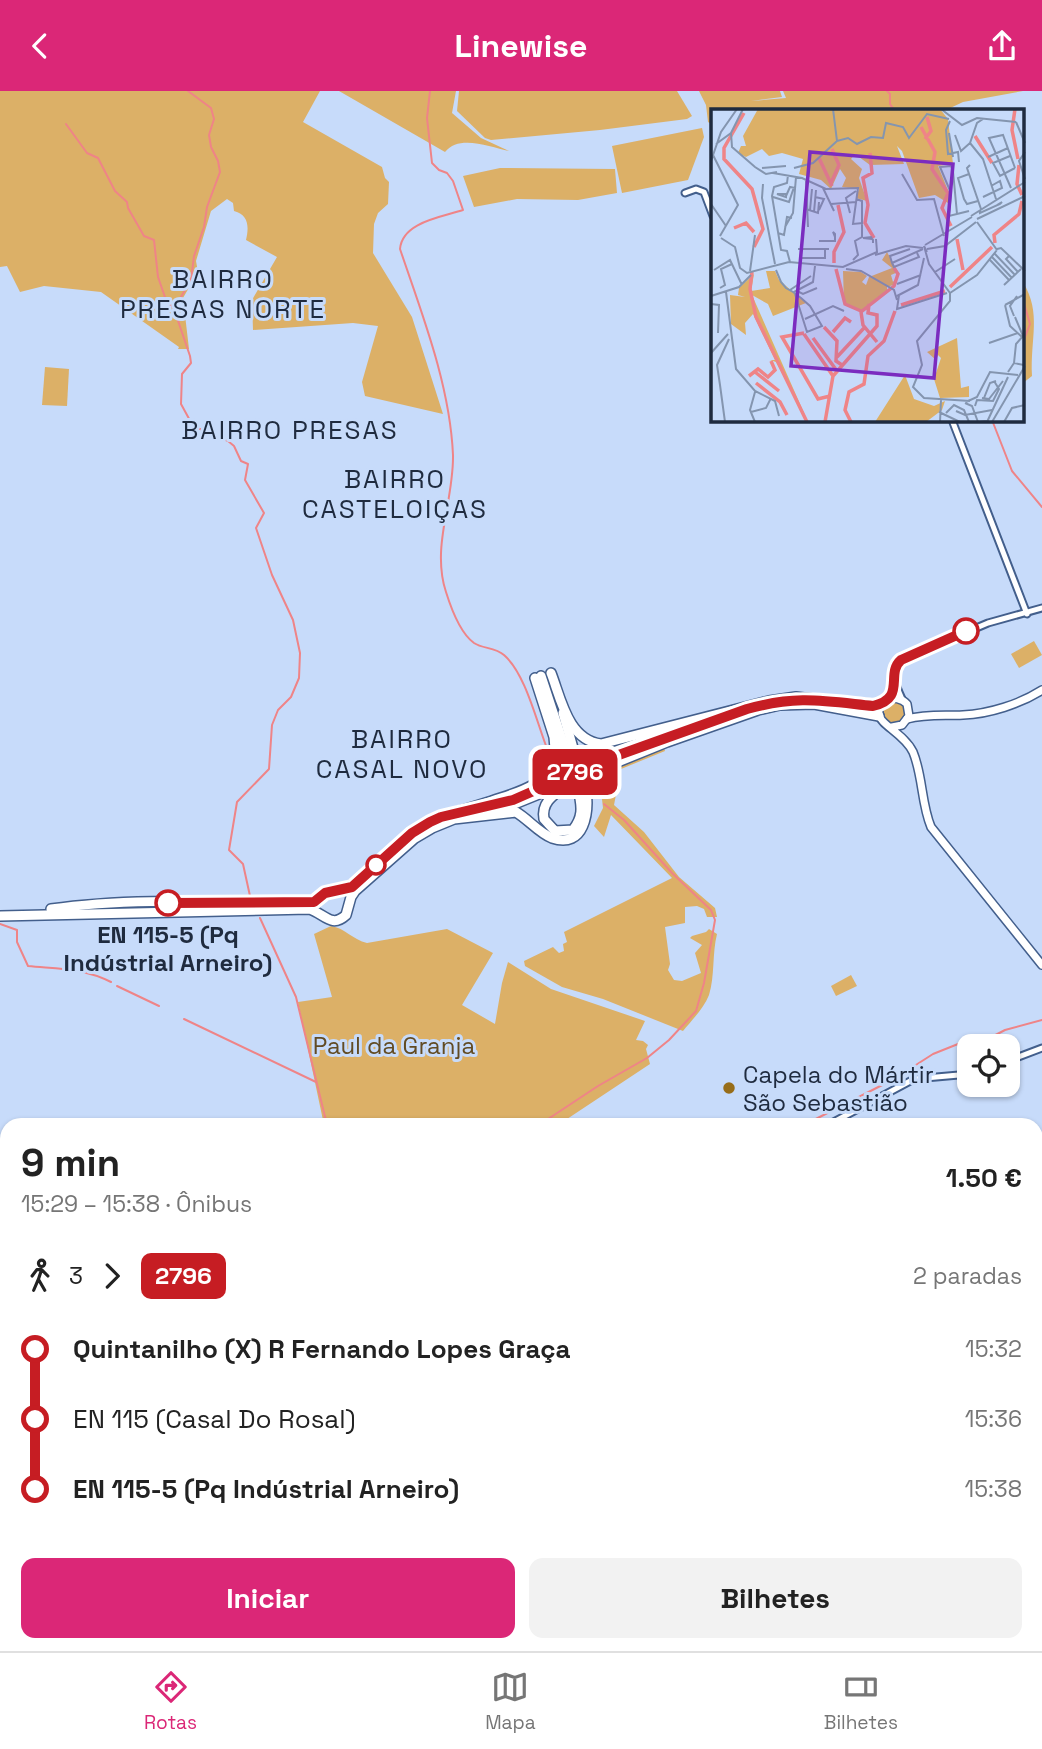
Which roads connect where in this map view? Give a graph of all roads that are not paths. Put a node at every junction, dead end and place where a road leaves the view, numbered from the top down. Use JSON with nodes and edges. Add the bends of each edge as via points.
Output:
{"nodes":[{"id":1,"x":685,"y":193,"type":"dead end"},
{"id":2,"x":711,"y":211,"type":"edge"},
{"id":3,"x":953,"y":422,"type":"edge"},
{"id":4,"x":1042,"y":608,"type":"edge"},
{"id":5,"x":1027,"y":614,"type":"junction"},
{"id":6,"x":543,"y":676,"type":"junction"},
{"id":7,"x":896,"y":683,"type":"junction"},
{"id":8,"x":1042,"y":690,"type":"edge"},
{"id":9,"x":890,"y":697,"type":"junction"},
{"id":10,"x":814,"y":699,"type":"junction"},
{"id":11,"x":902,"y":699,"type":"junction"},
{"id":12,"x":561,"y":700,"type":"junction"},
{"id":13,"x":881,"y":704,"type":"junction"},
{"id":14,"x":738,"y":708,"type":"junction"},
{"id":15,"x":909,"y":708,"type":"junction"},
{"id":16,"x":922,"y":715,"type":"junction"},
{"id":17,"x":879,"y":716,"type":"junction"},
{"id":18,"x":906,"y":720,"type":"junction"},
{"id":19,"x":892,"y":727,"type":"junction"},
{"id":20,"x":908,"y":743,"type":"junction"},
{"id":21,"x":571,"y":757,"type":"junction"},
{"id":22,"x":594,"y":771,"type":"junction"},
{"id":23,"x":535,"y":773,"type":"dead end"},
{"id":24,"x":582,"y":792,"type":"junction"},
{"id":25,"x":480,"y":815,"type":"junction"},
{"id":26,"x":441,"y":817,"type":"junction"},
{"id":27,"x":337,"y":891,"type":"junction"},
{"id":28,"x":321,"y":897,"type":"junction"},
{"id":29,"x":348,"y":903,"type":"junction"},
{"id":30,"x":0,"y":910,"type":"edge"},
{"id":31,"x":321,"y":914,"type":"junction"},
{"id":32,"x":0,"y":916,"type":"edge"},
{"id":33,"x":1042,"y":965,"type":"edge"},
{"id":34,"x":1042,"y":1048,"type":"edge"},
{"id":35,"x":1020,"y":1056,"type":"edge"},
{"id":36,"x":957,"y":1075,"type":"edge"},
{"id":37,"x":841,"y":1118,"type":"edge"}],
"edges":[{"from":1,"to":2,"type":"street","via":[[704,192]]},
{"from":3,"to":5,"type":"street"},
{"from":4,"to":5,"type":"street"},
{"from":5,"to":7,"type":"street","via":[[988,623],[901,660],[894,672]]},
{"from":6,"to":12,"type":"highway"},
{"from":6,"to":21,"type":"highway"},
{"from":6,"to":26,"type":"highway","bridge":true,"via":[[556,760],[550,774],[536,784]]},
{"from":7,"to":9,"type":"street"},
{"from":7,"to":11,"type":"street"},
{"from":8,"to":16,"type":"main road","via":[[1000,708],[967,715]]},
{"from":9,"to":11,"type":"main road"},
{"from":9,"to":13,"type":"main road"},
{"from":10,"to":13,"type":"highway"},
{"from":10,"to":14,"type":"highway","via":[[796,697]]},
{"from":10,"to":26,"type":"highway","via":[[747,709],[602,761],[513,800]]},
{"from":11,"to":15,"type":"main road"},
{"from":12,"to":14,"type":"highway","via":[[582,737],[601,744]]},
{"from":12,"to":21,"type":"highway"},
{"from":13,"to":17,"type":"main road"},
{"from":14,"to":23,"type":"highway","via":[[553,776]]},
{"from":15,"to":16,"type":"main road"},
{"from":15,"to":18,"type":"main road"},
{"from":16,"to":18,"type":"main road"},
{"from":17,"to":19,"type":"main road"},
{"from":17,"to":22,"type":"highway","via":[[814,703],[780,705]]},
{"from":18,"to":19,"type":"main road"},
{"from":18,"to":20,"type":"main road"},
{"from":19,"to":20,"type":"main road"},
{"from":20,"to":33,"type":"main road","via":[[932,827]]},
{"from":21,"to":24,"type":"highway","bridge":true},
{"from":22,"to":24,"type":"highway","via":[[546,802],[542,813],[547,825],[555,831],[573,830],[582,814]]},
{"from":22,"to":25,"type":"highway"},
{"from":24,"to":25,"type":"highway","via":[[587,816],[583,827],[568,838],[551,838],[516,812]]},
{"from":25,"to":29,"type":"highway","via":[[454,820],[415,838],[355,891]]},
{"from":26,"to":27,"type":"highway","via":[[412,833],[352,887]]},
{"from":27,"to":28,"type":"highway"},
{"from":27,"to":29,"type":"highway"},
{"from":28,"to":30,"type":"highway","via":[[307,904],[83,904]]},
{"from":28,"to":31,"type":"highway"},
{"from":29,"to":31,"type":"highway","via":[[342,919],[330,921]]},
{"from":31,"to":32,"type":"highway","via":[[290,909],[182,916]]},
{"from":34,"to":35,"type":"street"},
{"from":36,"to":37,"type":"street","via":[[914,1079]]}]}
